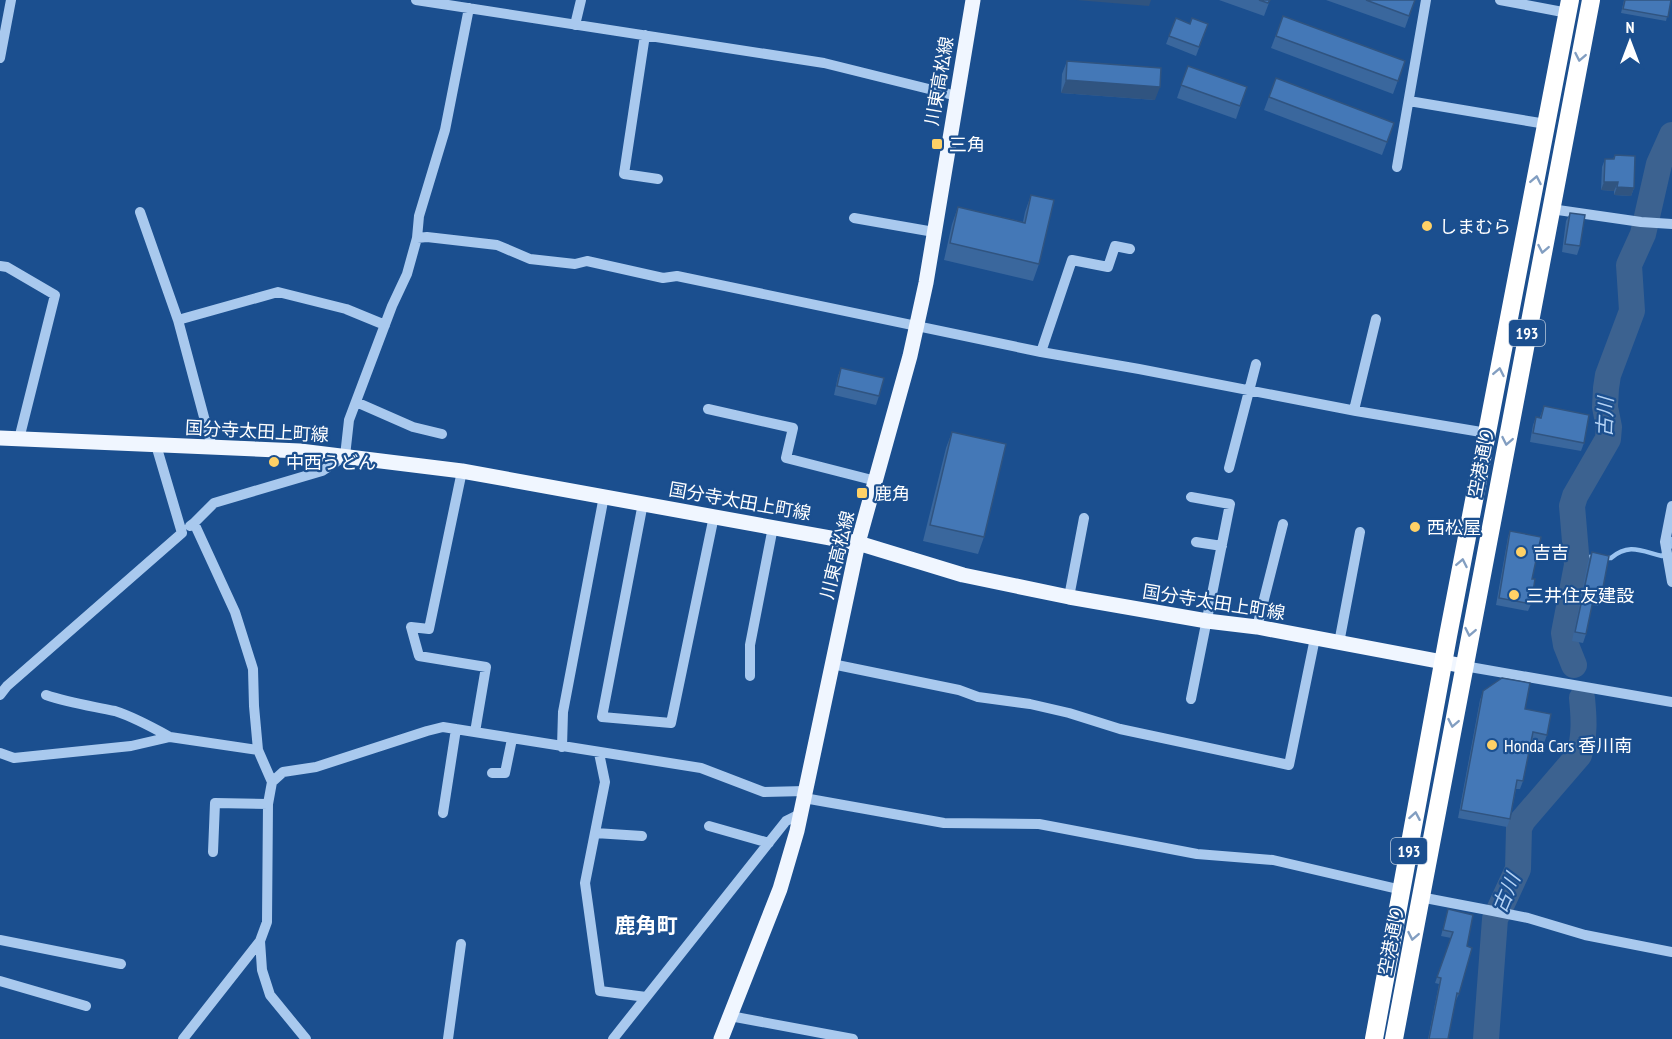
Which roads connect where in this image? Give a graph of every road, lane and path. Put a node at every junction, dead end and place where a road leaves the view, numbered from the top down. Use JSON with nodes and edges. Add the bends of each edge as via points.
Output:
{"nodes":[{"id":1,"x":10,"y":0,"type":"edge"},
{"id":2,"x":416,"y":0,"type":"edge"},
{"id":3,"x":581,"y":0,"type":"edge"},
{"id":4,"x":973,"y":0,"type":"edge"},
{"id":5,"x":1426,"y":0,"type":"edge"},
{"id":6,"x":1500,"y":0,"type":"edge"},
{"id":7,"x":1591,"y":0,"type":"edge"},
{"id":8,"x":1569,"y":7,"type":"edge"},
{"id":9,"x":469,"y":8,"type":"junction"},
{"id":10,"x":575,"y":24,"type":"junction"},
{"id":11,"x":2,"y":35,"type":"edge"},
{"id":12,"x":645,"y":35,"type":"junction"},
{"id":13,"x":0,"y":58,"type":"edge"},
{"id":14,"x":957,"y":96,"type":"junction"},
{"id":15,"x":1409,"y":101,"type":"junction"},
{"id":16,"x":1546,"y":124,"type":"junction"},
{"id":17,"x":1397,"y":167,"type":"dead end"},
{"id":18,"x":658,"y":179,"type":"dead end"},
{"id":19,"x":1551,"y":209,"type":"junction"},
{"id":20,"x":140,"y":212,"type":"dead end"},
{"id":21,"x":854,"y":218,"type":"dead end"},
{"id":22,"x":1672,"y":224,"type":"edge"},
{"id":23,"x":934,"y":232,"type":"junction"},
{"id":24,"x":417,"y":238,"type":"junction"},
{"id":25,"x":1130,"y":249,"type":"dead end"},
{"id":26,"x":0,"y":266,"type":"edge"},
{"id":27,"x":1376,"y":319,"type":"dead end"},
{"id":28,"x":178,"y":320,"type":"junction"},
{"id":29,"x":385,"y":325,"type":"junction"},
{"id":30,"x":916,"y":327,"type":"junction"},
{"id":31,"x":1041,"y":352,"type":"junction"},
{"id":32,"x":1256,"y":364,"type":"dead end"},
{"id":33,"x":1249,"y":390,"type":"junction"},
{"id":34,"x":356,"y":402,"type":"junction"},
{"id":35,"x":708,"y":409,"type":"dead end"},
{"id":36,"x":1354,"y":410,"type":"junction"},
{"id":37,"x":1487,"y":433,"type":"junction"},
{"id":38,"x":442,"y":434,"type":"dead end"},
{"id":39,"x":0,"y":438,"type":"edge"},
{"id":40,"x":19,"y":439,"type":"junction"},
{"id":41,"x":156,"y":445,"type":"junction"},
{"id":42,"x":212,"y":447,"type":"junction"},
{"id":43,"x":345,"y":456,"type":"junction"},
{"id":44,"x":1229,"y":468,"type":"dead end"},
{"id":45,"x":462,"y":471,"type":"junction"},
{"id":46,"x":876,"y":481,"type":"junction"},
{"id":47,"x":604,"y":496,"type":"junction"},
{"id":48,"x":1191,"y":497,"type":"dead end"},
{"id":49,"x":643,"y":503,"type":"junction"},
{"id":50,"x":1672,"y":506,"type":"edge"},
{"id":51,"x":714,"y":516,"type":"junction"},
{"id":52,"x":1084,"y":518,"type":"dead end"},
{"id":53,"x":194,"y":523,"type":"junction"},
{"id":54,"x":1283,"y":524,"type":"dead end"},
{"id":55,"x":774,"y":527,"type":"junction"},
{"id":56,"x":1360,"y":532,"type":"dead end"},
{"id":57,"x":182,"y":533,"type":"junction"},
{"id":58,"x":1196,"y":542,"type":"dead end"},
{"id":59,"x":858,"y":543,"type":"junction"},
{"id":60,"x":1222,"y":546,"type":"junction"},
{"id":61,"x":1672,"y":582,"type":"edge"},
{"id":62,"x":1069,"y":597,"type":"junction"},
{"id":63,"x":1207,"y":621,"type":"junction"},
{"id":64,"x":1257,"y":627,"type":"junction"},
{"id":65,"x":1315,"y":638,"type":"junction"},
{"id":66,"x":1339,"y":643,"type":"junction"},
{"id":67,"x":1443,"y":662,"type":"junction"},
{"id":68,"x":832,"y":664,"type":"junction"},
{"id":69,"x":1464,"y":666,"type":"junction"},
{"id":70,"x":750,"y":676,"type":"dead end"},
{"id":71,"x":0,"y":695,"type":"edge"},
{"id":72,"x":46,"y":695,"type":"dead end"},
{"id":73,"x":1191,"y":699,"type":"dead end"},
{"id":74,"x":1672,"y":702,"type":"edge"},
{"id":75,"x":456,"y":729,"type":"junction"},
{"id":76,"x":475,"y":732,"type":"junction"},
{"id":77,"x":170,"y":737,"type":"junction"},
{"id":78,"x":512,"y":739,"type":"junction"},
{"id":79,"x":562,"y":747,"type":"junction"},
{"id":80,"x":258,"y":750,"type":"junction"},
{"id":81,"x":0,"y":753,"type":"edge"},
{"id":82,"x":599,"y":753,"type":"junction"},
{"id":83,"x":492,"y":773,"type":"dead end"},
{"id":84,"x":272,"y":782,"type":"junction"},
{"id":85,"x":804,"y":795,"type":"junction"},
{"id":86,"x":268,"y":804,"type":"junction"},
{"id":87,"x":443,"y":813,"type":"dead end"},
{"id":88,"x":800,"y":814,"type":"junction"},
{"id":89,"x":709,"y":826,"type":"dead end"},
{"id":90,"x":595,"y":833,"type":"junction"},
{"id":91,"x":642,"y":836,"type":"dead end"},
{"id":92,"x":769,"y":843,"type":"junction"},
{"id":93,"x":213,"y":852,"type":"dead end"},
{"id":94,"x":1402,"y":890,"type":"junction"},
{"id":95,"x":1420,"y":897,"type":"junction"},
{"id":96,"x":0,"y":940,"type":"edge"},
{"id":97,"x":260,"y":941,"type":"junction"},
{"id":98,"x":461,"y":944,"type":"dead end"},
{"id":99,"x":1672,"y":952,"type":"edge"},
{"id":100,"x":121,"y":964,"type":"dead end"},
{"id":101,"x":0,"y":981,"type":"edge"},
{"id":102,"x":646,"y":997,"type":"junction"},
{"id":103,"x":86,"y":1006,"type":"dead end"},
{"id":104,"x":730,"y":1016,"type":"junction"},
{"id":105,"x":183,"y":1039,"type":"edge"},
{"id":106,"x":306,"y":1039,"type":"edge"},
{"id":107,"x":448,"y":1039,"type":"edge"},
{"id":108,"x":613,"y":1039,"type":"edge"},
{"id":109,"x":721,"y":1039,"type":"edge"},
{"id":110,"x":853,"y":1039,"type":"edge"},
{"id":111,"x":1374,"y":1039,"type":"edge"},
{"id":112,"x":1394,"y":1039,"type":"edge"}],
"edges":[{"from":1,"to":11,"type":"street"},
{"from":2,"to":9,"type":"street"},
{"from":3,"to":10,"type":"street"},
{"from":4,"to":14,"type":"main road","name":"川東高松線"},
{"from":5,"to":15,"type":"street"},
{"from":6,"to":8,"type":"street"},
{"from":7,"to":19,"type":"highway","name":"空港通り","number":"193","one_way":true},
{"from":8,"to":16,"type":"highway","name":"空港通り","number":"193"},
{"from":9,"to":10,"type":"street"},
{"from":9,"to":24,"type":"street","via":[[445,130],[419,216]]},
{"from":10,"to":12,"type":"street"},
{"from":11,"to":13,"type":"street"},
{"from":12,"to":14,"type":"street","via":[[824,63]]},
{"from":12,"to":18,"type":"street","via":[[624,174]]},
{"from":14,"to":23,"type":"main road","name":"川東高松線"},
{"from":15,"to":16,"type":"street"},
{"from":15,"to":17,"type":"street"},
{"from":37,"to":16,"type":"highway","name":"空港通り","number":"193","one_way":true},
{"from":19,"to":22,"type":"street"},
{"from":19,"to":69,"type":"highway","name":"空港通り","number":"193","one_way":true},
{"from":20,"to":28,"type":"street"},
{"from":21,"to":23,"type":"street"},
{"from":23,"to":30,"type":"main road","name":"川東高松線"},
{"from":24,"to":29,"type":"street","via":[[407,274]]},
{"from":24,"to":30,"type":"street","via":[[497,245],[530,260],[574,264],[587,261],[663,278],[677,276]]},
{"from":25,"to":31,"type":"street","via":[[1116,246],[1108,267],[1072,260]]},
{"from":26,"to":40,"type":"street","via":[[56,295]]},
{"from":27,"to":36,"type":"street"},
{"from":28,"to":29,"type":"street","via":[[279,292],[346,309]]},
{"from":28,"to":42,"type":"street"},
{"from":29,"to":34,"type":"street"},
{"from":30,"to":31,"type":"street"},
{"from":30,"to":46,"type":"main road","name":"川東高松線"},
{"from":31,"to":33,"type":"street"},
{"from":32,"to":33,"type":"street"},
{"from":33,"to":36,"type":"street"},
{"from":33,"to":44,"type":"street"},
{"from":34,"to":38,"type":"street","via":[[413,428]]},
{"from":34,"to":43,"type":"street","via":[[349,420]]},
{"from":35,"to":46,"type":"street","via":[[793,428],[786,458]]},
{"from":36,"to":37,"type":"street"},
{"from":67,"to":37,"type":"highway","name":"空港通り","number":"193","one_way":true},
{"from":39,"to":40,"type":"main road","name":"国分寺太田上町線"},
{"from":40,"to":41,"type":"main road","name":"国分寺太田上町線"},
{"from":41,"to":42,"type":"main road","name":"国分寺太田上町線"},
{"from":41,"to":57,"type":"street"},
{"from":42,"to":43,"type":"main road","name":"国分寺太田上町線"},
{"from":43,"to":45,"type":"main road","name":"国分寺太田上町線"},
{"from":43,"to":53,"type":"street","via":[[322,471],[214,503]]},
{"from":45,"to":47,"type":"main road","name":"国分寺太田上町線"},
{"from":45,"to":76,"type":"street","via":[[429,629],[411,627],[419,656],[486,667]]},
{"from":46,"to":59,"type":"main road","name":"川東高松線"},
{"from":47,"to":49,"type":"main road","name":"国分寺太田上町線"},
{"from":47,"to":79,"type":"street","via":[[563,712]]},
{"from":48,"to":60,"type":"street","via":[[1230,504]]},
{"from":49,"to":51,"type":"main road","name":"国分寺太田上町線"},
{"from":49,"to":51,"type":"street","via":[[602,717],[671,723]]},
{"from":50,"to":61,"type":"street","via":[[1666,551]]},
{"from":51,"to":55,"type":"main road","name":"国分寺太田上町線"},
{"from":52,"to":62,"type":"street"},
{"from":53,"to":57,"type":"street"},
{"from":53,"to":80,"type":"street","via":[[235,612],[253,669]]},
{"from":54,"to":64,"type":"street"},
{"from":55,"to":59,"type":"main road","name":"国分寺太田上町線"},
{"from":55,"to":70,"type":"street","via":[[750,645]]},
{"from":56,"to":66,"type":"street"},
{"from":57,"to":71,"type":"street"},
{"from":58,"to":60,"type":"street"},
{"from":59,"to":62,"type":"main road","name":"国分寺太田上町線","via":[[963,575]]},
{"from":59,"to":68,"type":"main road","name":"川東高松線"},
{"from":60,"to":63,"type":"street"},
{"from":62,"to":63,"type":"main road","name":"国分寺太田上町線"},
{"from":63,"to":64,"type":"main road","name":"国分寺太田上町線"},
{"from":63,"to":73,"type":"street"},
{"from":64,"to":65,"type":"main road","name":"国分寺太田上町線"},
{"from":65,"to":66,"type":"main road","name":"国分寺太田上町線"},
{"from":65,"to":68,"type":"street","via":[[1289,765],[1120,729],[1030,704],[978,698],[959,690]]},
{"from":66,"to":67,"type":"main road","name":"国分寺太田上町線"},
{"from":67,"to":69,"type":"main road","name":"国分寺太田上町線"},
{"from":94,"to":67,"type":"highway","name":"空港通り","number":"193","one_way":true},
{"from":68,"to":85,"type":"main road","name":"川東高松線"},
{"from":69,"to":74,"type":"street"},
{"from":69,"to":95,"type":"highway","name":"空港通り","number":"193","one_way":true},
{"from":72,"to":77,"type":"street","via":[[116,712]]},
{"from":75,"to":76,"type":"street"},
{"from":75,"to":84,"type":"street","via":[[427,730],[316,767],[283,772]]},
{"from":75,"to":87,"type":"street"},
{"from":76,"to":78,"type":"street"},
{"from":77,"to":80,"type":"street"},
{"from":77,"to":81,"type":"street","via":[[131,746],[14,758]]},
{"from":78,"to":79,"type":"street"},
{"from":78,"to":83,"type":"street","via":[[505,773]]},
{"from":79,"to":82,"type":"street"},
{"from":80,"to":84,"type":"street"},
{"from":82,"to":85,"type":"street","via":[[701,768],[764,792]]},
{"from":82,"to":90,"type":"street","via":[[604,782]]},
{"from":84,"to":86,"type":"street"},
{"from":85,"to":88,"type":"main road","name":"川東高松線"},
{"from":85,"to":94,"type":"street","via":[[944,823],[1039,824],[1197,854],[1273,860]]},
{"from":86,"to":93,"type":"street","via":[[215,803]]},
{"from":86,"to":97,"type":"street","via":[[267,922]]},
{"from":88,"to":92,"type":"street","via":[[786,821]]},
{"from":88,"to":104,"type":"main road","name":"川東高松線","via":[[780,889]]},
{"from":89,"to":92,"type":"street"},
{"from":90,"to":91,"type":"street"},
{"from":90,"to":102,"type":"street","via":[[585,882],[600,991]]},
{"from":92,"to":102,"type":"street"},
{"from":94,"to":111,"type":"highway","name":"空港通り","number":"193"},
{"from":95,"to":99,"type":"street"},
{"from":95,"to":112,"type":"highway","name":"空港通り","number":"193","one_way":true},
{"from":96,"to":100,"type":"street"},
{"from":97,"to":105,"type":"street"},
{"from":97,"to":106,"type":"street","via":[[262,970],[270,995]]},
{"from":98,"to":107,"type":"street"},
{"from":101,"to":103,"type":"street"},
{"from":102,"to":108,"type":"street"},
{"from":104,"to":109,"type":"main road","name":"川東高松線"},
{"from":104,"to":110,"type":"street"}]}
